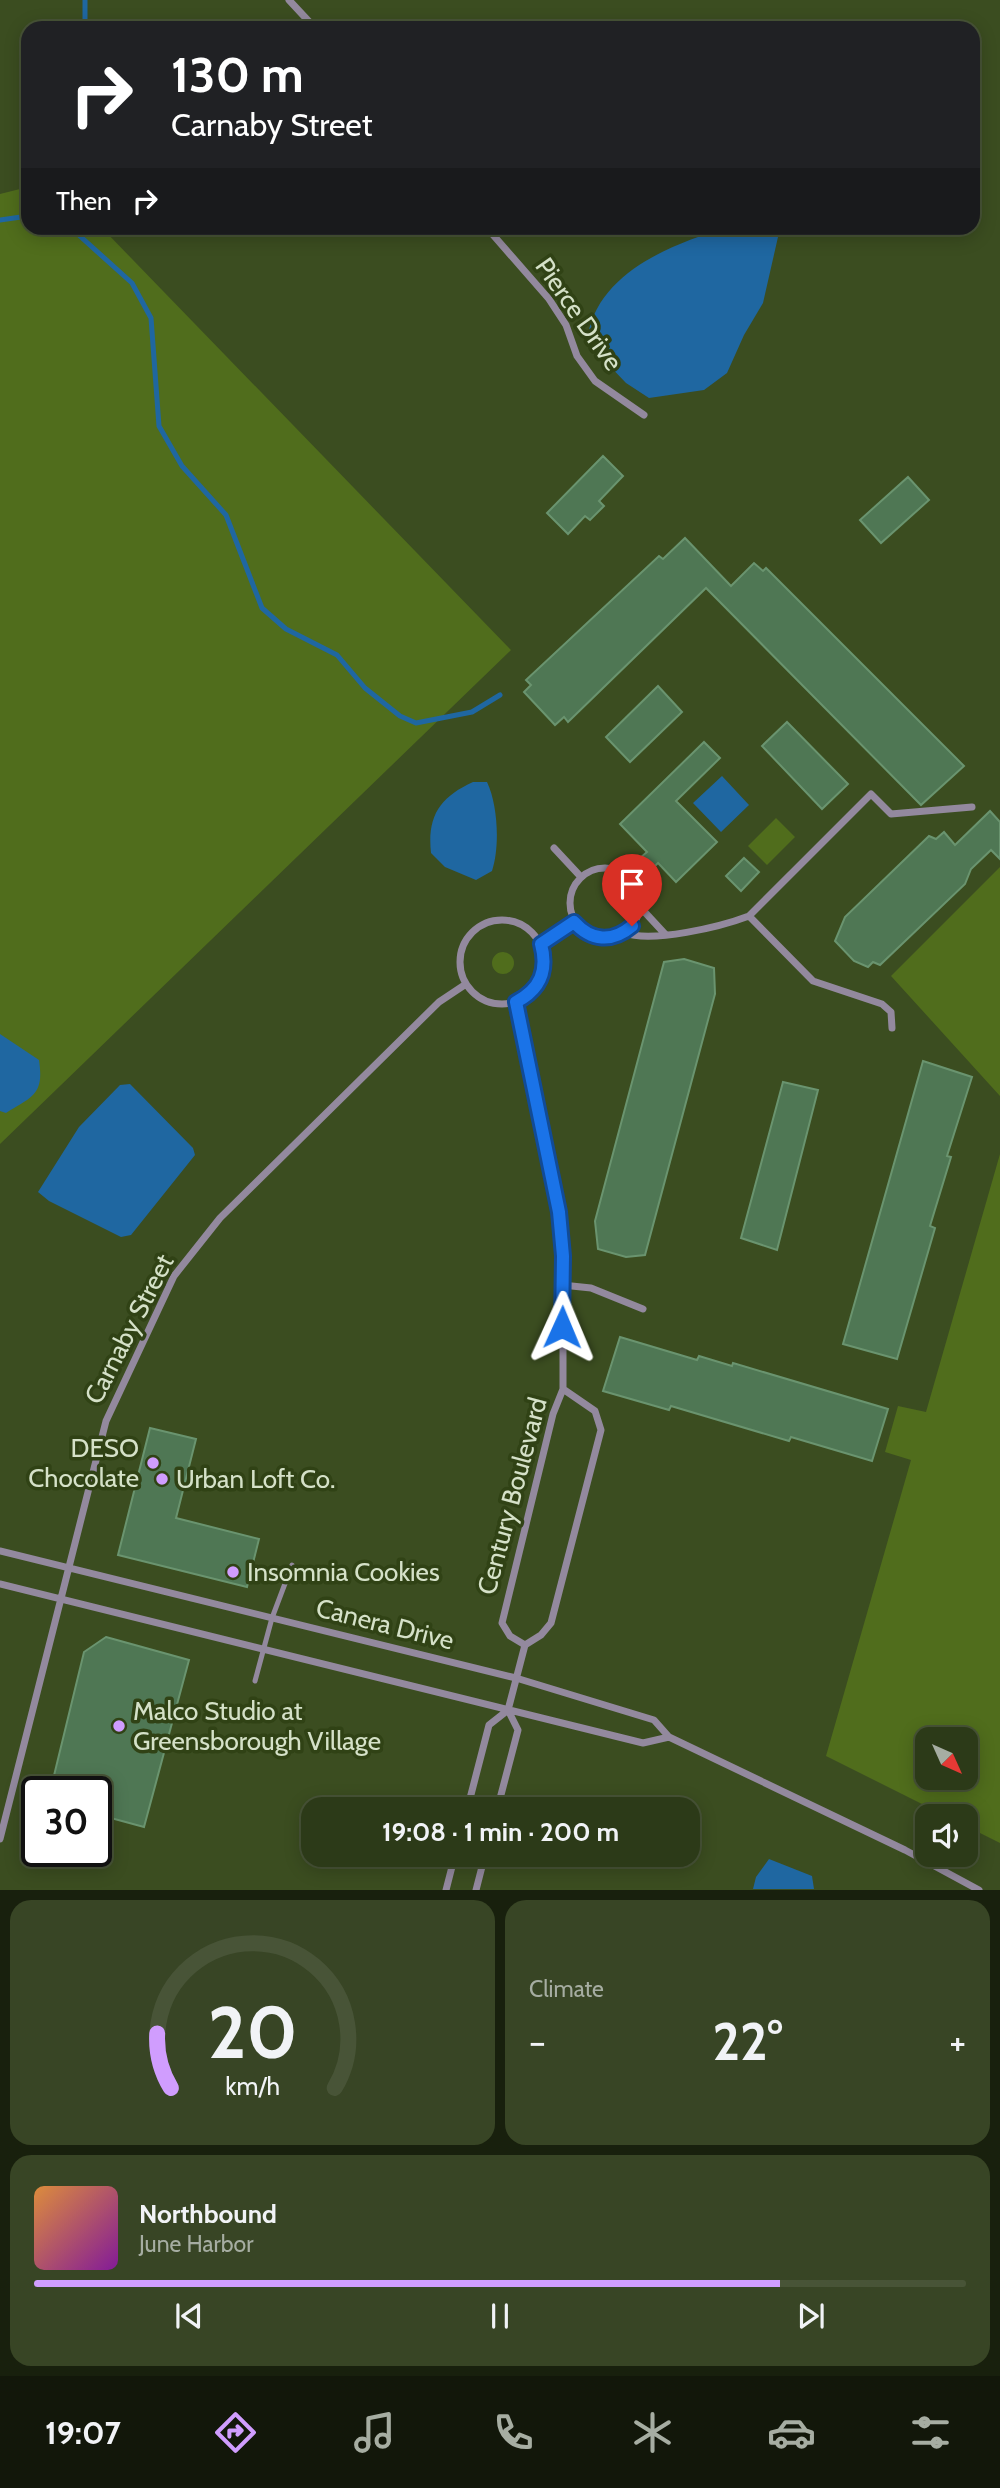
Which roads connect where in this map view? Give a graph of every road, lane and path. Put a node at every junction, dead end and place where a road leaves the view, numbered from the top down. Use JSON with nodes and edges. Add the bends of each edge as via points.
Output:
{"nodes":[{"id":1,"x":289,"y":0,"type":"edge"},
{"id":2,"x":308,"y":21,"type":"edge"},
{"id":3,"x":493,"y":235,"type":"edge"},
{"id":4,"x":644,"y":415,"type":"dead end"},
{"id":5,"x":972,"y":807,"type":"dead end"},
{"id":6,"x":554,"y":848,"type":"dead end"},
{"id":7,"x":581,"y":877,"type":"junction"},
{"id":8,"x":640,"y":907,"type":"junction"},
{"id":9,"x":749,"y":916,"type":"junction"},
{"id":10,"x":574,"y":922,"type":"junction"},
{"id":11,"x":624,"y":933,"type":"junction"},
{"id":12,"x":665,"y":934,"type":"junction"},
{"id":13,"x":541,"y":944,"type":"junction"},
{"id":14,"x":466,"y":984,"type":"junction"},
{"id":15,"x":516,"y":1002,"type":"junction"},
{"id":16,"x":892,"y":1028,"type":"dead end"},
{"id":17,"x":562,"y":1285,"type":"junction"},
{"id":18,"x":643,"y":1309,"type":"dead end"},
{"id":19,"x":563,"y":1389,"type":"junction"},
{"id":20,"x":0,"y":1551,"type":"edge"},
{"id":21,"x":292,"y":1565,"type":"dead end"},
{"id":22,"x":68,"y":1569,"type":"junction"},
{"id":23,"x":0,"y":1584,"type":"edge"},
{"id":24,"x":60,"y":1599,"type":"junction"},
{"id":25,"x":272,"y":1618,"type":"junction"},
{"id":26,"x":525,"y":1645,"type":"junction"},
{"id":27,"x":264,"y":1650,"type":"junction"},
{"id":28,"x":516,"y":1678,"type":"junction"},
{"id":29,"x":255,"y":1681,"type":"dead end"},
{"id":30,"x":508,"y":1710,"type":"junction"},
{"id":31,"x":669,"y":1737,"type":"junction"},
{"id":32,"x":470,"y":1797,"type":"edge"},
{"id":33,"x":500,"y":1797,"type":"edge"},
{"id":34,"x":0,"y":1839,"type":"edge"},
{"id":35,"x":452,"y":1867,"type":"edge"},
{"id":36,"x":482,"y":1867,"type":"edge"},
{"id":37,"x":446,"y":1889,"type":"edge"},
{"id":38,"x":476,"y":1889,"type":"edge"},
{"id":39,"x":979,"y":1889,"type":"edge"}],
"edges":[{"from":1,"to":2,"type":"street"},
{"from":3,"to":4,"type":"street","name":"Pierce Drive","via":[[549,299],[594,381]]},
{"from":5,"to":9,"type":"street","via":[[891,814],[871,794]]},
{"from":6,"to":7,"type":"street"},
{"from":7,"to":8,"type":"street","via":[[600,867],[621,871],[637,886]]},
{"from":7,"to":10,"type":"street","via":[[570,898]]},
{"from":8,"to":11,"type":"street","via":[[638,918]]},
{"from":8,"to":12,"type":"street"},
{"from":9,"to":12,"type":"street"},
{"from":9,"to":16,"type":"street","via":[[813,981],[882,1004],[891,1013]]},
{"from":10,"to":11,"type":"street","via":[[602,939]]},
{"from":10,"to":13,"type":"street"},
{"from":11,"to":12,"type":"street","via":[[636,937]]},
{"from":13,"to":14,"type":"street","via":[[533,933],[509,920],[482,925],[471,933],[460,958]]},
{"from":13,"to":15,"type":"street","via":[[544,972],[529,996]]},
{"from":14,"to":15,"type":"street","via":[[488,1002]]},
{"from":14,"to":22,"type":"street","name":"Carnaby Street","via":[[439,1002],[296,1139],[220,1218],[174,1276],[106,1420]]},
{"from":15,"to":17,"type":"street","name":"Century Boulevard","via":[[559,1212]]},
{"from":17,"to":18,"type":"street","via":[[591,1288]]},
{"from":17,"to":19,"type":"street","name":"Century Boulevard"},
{"from":19,"to":26,"type":"street","name":"Century Boulevard","via":[[504,1608],[502,1623],[510,1636]]},
{"from":19,"to":26,"type":"street","name":"Century Boulevard","via":[[595,1411],[601,1430],[551,1623]]},
{"from":20,"to":22,"type":"street","name":"Canera Drive"},
{"from":21,"to":25,"type":"lane"},
{"from":22,"to":24,"type":"street","name":"Carnaby Street"},
{"from":22,"to":25,"type":"street","name":"Canera Drive"},
{"from":23,"to":24,"type":"street","name":"Canera Drive"},
{"from":24,"to":27,"type":"street","name":"Canera Drive"},
{"from":24,"to":34,"type":"street","name":"Carnaby Street"},
{"from":25,"to":27,"type":"lane"},
{"from":25,"to":28,"type":"street","name":"Canera Drive"},
{"from":26,"to":28,"type":"street"},
{"from":27,"to":29,"type":"lane"},
{"from":27,"to":30,"type":"street","name":"Canera Drive"},
{"from":28,"to":30,"type":"street"},
{"from":28,"to":31,"type":"street","name":"Canera Drive","via":[[654,1720]]},
{"from":30,"to":31,"type":"street","name":"Canera Drive","via":[[643,1744]]},
{"from":30,"to":32,"type":"street","via":[[489,1725]]},
{"from":30,"to":33,"type":"street","via":[[518,1730]]},
{"from":31,"to":39,"type":"street","name":"Canera Drive"},
{"from":35,"to":37,"type":"street"},
{"from":36,"to":38,"type":"street"}]}
